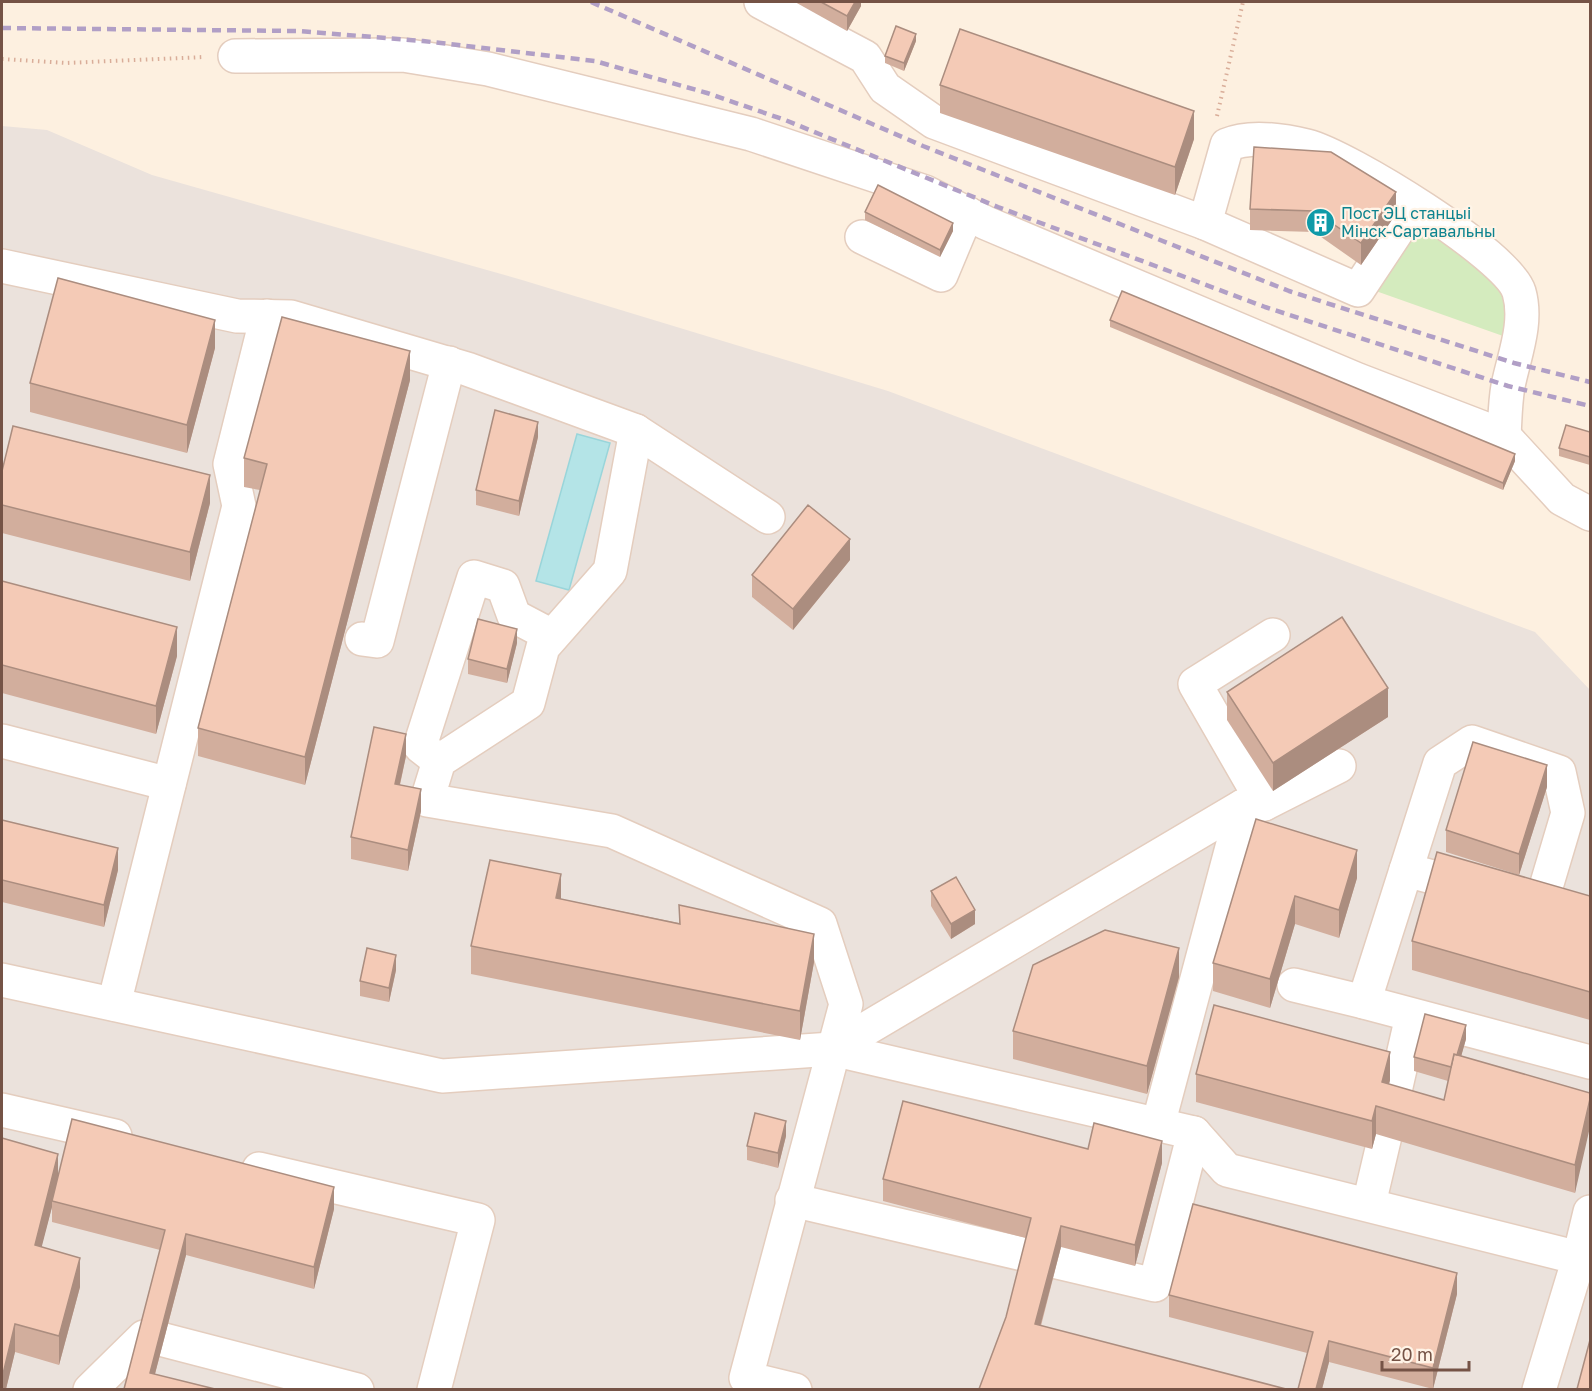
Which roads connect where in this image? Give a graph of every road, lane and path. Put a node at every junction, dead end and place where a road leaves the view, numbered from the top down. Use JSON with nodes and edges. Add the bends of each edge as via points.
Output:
{"nodes":[{"id":1,"x":761,"y":2,"type":"edge"},
{"id":2,"x":1244,"y":2,"type":"edge"},
{"id":3,"x":235,"y":56,"type":"joint"},
{"id":4,"x":2,"y":59,"type":"edge"},
{"id":5,"x":1227,"y":145,"type":"junction"},
{"id":6,"x":1415,"y":204,"type":"junction"},
{"id":7,"x":967,"y":213,"type":"junction"},
{"id":8,"x":1205,"y":223,"type":"junction"},
{"id":9,"x":862,"y":237,"type":"dead end"},
{"id":10,"x":2,"y":266,"type":"edge"},
{"id":11,"x":267,"y":316,"type":"junction"},
{"id":12,"x":449,"y":363,"type":"junction"},
{"id":13,"x":636,"y":431,"type":"junction"},
{"id":14,"x":1504,"y":436,"type":"junction"},
{"id":15,"x":1590,"y":514,"type":"edge"},
{"id":16,"x":768,"y":517,"type":"dead end"},
{"id":17,"x":1273,"y":635,"type":"dead end"},
{"id":18,"x":552,"y":636,"type":"junction"},
{"id":19,"x":362,"y":639,"type":"dead end"},
{"id":20,"x":2,"y":741,"type":"edge"},
{"id":21,"x":439,"y":761,"type":"junction"},
{"id":22,"x":1340,"y":766,"type":"dead end"},
{"id":23,"x":169,"y":784,"type":"junction"},
{"id":24,"x":1254,"y":805,"type":"junction"},
{"id":25,"x":1406,"y":870,"type":"junction"},
{"id":26,"x":2,"y":980,"type":"edge"},
{"id":27,"x":1293,"y":986,"type":"dead end"},
{"id":28,"x":1364,"y":1002,"type":"junction"},
{"id":29,"x":114,"y":1004,"type":"junction"},
{"id":30,"x":1412,"y":1016,"type":"junction"},
{"id":31,"x":831,"y":1049,"type":"junction"},
{"id":32,"x":1590,"y":1062,"type":"edge"},
{"id":33,"x":2,"y":1110,"type":"edge"},
{"id":34,"x":1158,"y":1125,"type":"junction"},
{"id":35,"x":1194,"y":1133,"type":"junction"},
{"id":36,"x":141,"y":1142,"type":"edge"},
{"id":37,"x":234,"y":1163,"type":"edge"},
{"id":38,"x":792,"y":1200,"type":"junction"},
{"id":39,"x":1369,"y":1204,"type":"junction"},
{"id":40,"x":1590,"y":1212,"type":"edge"},
{"id":41,"x":1579,"y":1258,"type":"junction"},
{"id":42,"x":740,"y":1384,"type":"edge"},
{"id":43,"x":90,"y":1389,"type":"edge"},
{"id":44,"x":357,"y":1389,"type":"edge"},
{"id":45,"x":434,"y":1389,"type":"edge"},
{"id":46,"x":795,"y":1389,"type":"edge"},
{"id":47,"x":1539,"y":1389,"type":"edge"}],
"edges":[{"from":1,"to":8,"type":"lane","via":[[865,57],[885,88],[934,122]]},
{"from":2,"to":5,"type":"path","via":[[1217,114]]},
{"from":3,"to":4,"type":"path","via":[[66,63]]},
{"from":3,"to":7,"type":"lane","via":[[403,55],[488,69],[751,134],[925,192]]},
{"from":5,"to":6,"type":"lane","via":[[1241,139],[1308,146],[1350,164]]},
{"from":5,"to":8,"type":"lane"},
{"from":6,"to":8,"type":"lane","via":[[1358,290]]},
{"from":6,"to":14,"type":"lane","via":[[1503,267],[1518,291],[1522,318],[1508,386]]},
{"from":7,"to":9,"type":"lane","via":[[941,275]]},
{"from":7,"to":14,"type":"lane","via":[[1347,375]]},
{"from":10,"to":11,"type":"lane","via":[[237,316]]},
{"from":11,"to":12,"type":"lane","via":[[291,317]]},
{"from":11,"to":23,"type":"lane","via":[[230,464],[239,506]]},
{"from":12,"to":13,"type":"lane"},
{"from":12,"to":19,"type":"lane","via":[[377,641]]},
{"from":13,"to":16,"type":"lane"},
{"from":13,"to":18,"type":"lane","via":[[610,571]]},
{"from":14,"to":15,"type":"lane","via":[[1562,499]]},
{"from":17,"to":24,"type":"lane","via":[[1195,684]]},
{"from":18,"to":21,"type":"lane","via":[[543,646],[528,703]]},
{"from":18,"to":21,"type":"lane","via":[[514,616],[503,585],[474,577],[420,746]]},
{"from":20,"to":23,"type":"lane"},
{"from":21,"to":31,"type":"lane","via":[[427,800],[612,831],[820,924],[846,1005]]},
{"from":22,"to":24,"type":"lane"},
{"from":23,"to":29,"type":"lane"},
{"from":24,"to":31,"type":"lane"},
{"from":24,"to":34,"type":"lane"},
{"from":25,"to":25,"type":"lane","via":[[1540,907],[1568,813],[1559,772],[1472,742],[1440,764]]},
{"from":25,"to":28,"type":"lane"},
{"from":26,"to":29,"type":"lane"},
{"from":27,"to":28,"type":"lane"},
{"from":28,"to":30,"type":"lane"},
{"from":29,"to":31,"type":"lane","via":[[442,1076]]},
{"from":30,"to":32,"type":"lane"},
{"from":30,"to":39,"type":"lane"},
{"from":31,"to":34,"type":"lane"},
{"from":31,"to":38,"type":"lane"},
{"from":33,"to":36,"type":"lane"},
{"from":34,"to":35,"type":"lane"},
{"from":35,"to":38,"type":"lane","via":[[1155,1285]]},
{"from":35,"to":39,"type":"lane","via":[[1227,1170]]},
{"from":37,"to":45,"type":"lane","via":[[478,1220]]},
{"from":38,"to":42,"type":"lane"},
{"from":39,"to":41,"type":"lane"},
{"from":40,"to":41,"type":"lane"},
{"from":41,"to":47,"type":"lane"},
{"from":42,"to":46,"type":"lane"},
{"from":43,"to":44,"type":"lane","via":[[154,1339]]}]}
